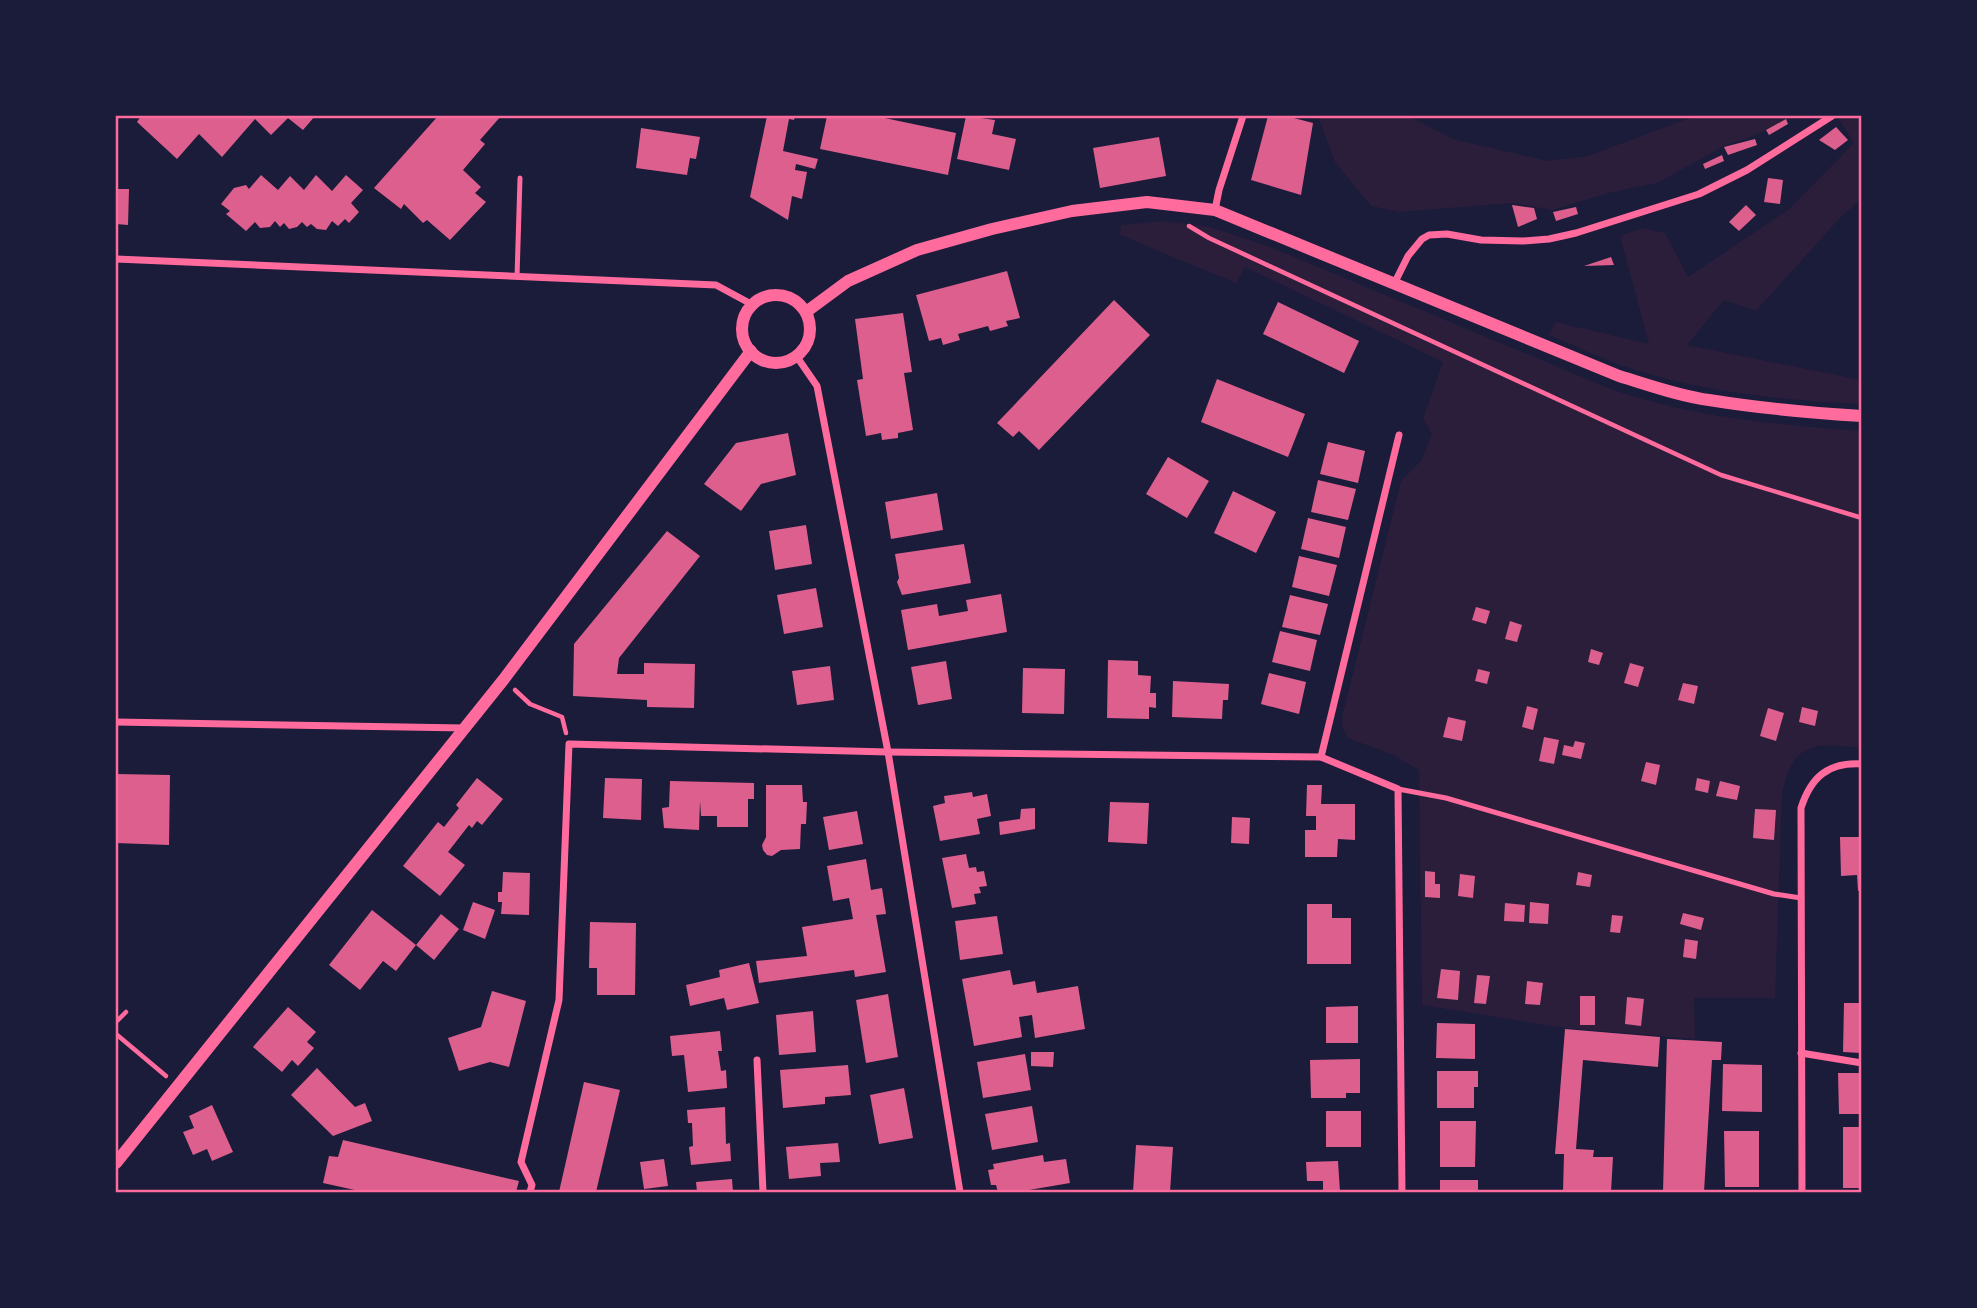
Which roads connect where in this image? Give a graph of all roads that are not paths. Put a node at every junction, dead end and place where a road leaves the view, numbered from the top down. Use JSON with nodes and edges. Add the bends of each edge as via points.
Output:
{"nodes":[{"id":1,"x":1243,"y":116,"type":"edge"},
{"id":2,"x":1832,"y":116,"type":"edge"},
{"id":3,"x":520,"y":178,"type":"dead end"},
{"id":4,"x":1214,"y":209,"type":"junction"},
{"id":5,"x":116,"y":260,"type":"edge"},
{"id":6,"x":517,"y":277,"type":"junction"},
{"id":7,"x":1395,"y":282,"type":"junction"},
{"id":8,"x":753,"y":305,"type":"junction"},
{"id":9,"x":806,"y":312,"type":"junction"},
{"id":10,"x":751,"y":351,"type":"junction"},
{"id":11,"x":797,"y":357,"type":"junction"},
{"id":12,"x":1861,"y":416,"type":"edge"},
{"id":13,"x":1399,"y":435,"type":"dead end"},
{"id":14,"x":116,"y":722,"type":"edge"},
{"id":15,"x":464,"y":728,"type":"junction"},
{"id":16,"x":888,"y":752,"type":"junction"},
{"id":17,"x":1321,"y":757,"type":"junction"},
{"id":18,"x":1861,"y":764,"type":"edge"},
{"id":19,"x":1398,"y":789,"type":"junction"},
{"id":20,"x":1801,"y":898,"type":"junction"},
{"id":21,"x":1801,"y":1053,"type":"junction"},
{"id":22,"x":757,"y":1060,"type":"dead end"},
{"id":23,"x":1861,"y":1063,"type":"edge"},
{"id":24,"x":116,"y":1163,"type":"edge"},
{"id":25,"x":530,"y":1192,"type":"edge"},
{"id":26,"x":763,"y":1192,"type":"edge"},
{"id":27,"x":960,"y":1192,"type":"edge"},
{"id":28,"x":1402,"y":1192,"type":"edge"},
{"id":29,"x":1802,"y":1192,"type":"edge"}],
"edges":[{"from":1,"to":4,"type":"street"},
{"from":2,"to":7,"type":"street","via":[[1747,170],[1699,194],[1576,233],[1523,242],[1429,235],[1409,256]]},
{"from":3,"to":6,"type":"lane"},
{"from":4,"to":7,"type":"street"},
{"from":4,"to":9,"type":"street","via":[[1147,202],[1030,221],[918,250],[848,281]]},
{"from":5,"to":6,"type":"street"},
{"from":6,"to":8,"type":"street","via":[[716,285]]},
{"from":7,"to":12,"type":"street","via":[[1662,390],[1707,400]]},
{"from":8,"to":9,"type":"street","via":[[781,296],[791,298]]},
{"from":8,"to":10,"type":"street","via":[[743,328]]},
{"from":9,"to":11,"type":"street","via":[[810,336]]},
{"from":10,"to":11,"type":"street","via":[[767,362]]},
{"from":10,"to":15,"type":"street"},
{"from":11,"to":16,"type":"street","via":[[817,386]]},
{"from":13,"to":17,"type":"street"},
{"from":14,"to":15,"type":"street"},
{"from":15,"to":24,"type":"street"},
{"from":16,"to":17,"type":"street"},
{"from":16,"to":25,"type":"street","via":[[569,744],[559,1000],[521,1162],[532,1185]]},
{"from":16,"to":27,"type":"street"},
{"from":17,"to":19,"type":"street"},
{"from":18,"to":20,"type":"street","via":[[1834,765],[1807,789],[1801,808]]},
{"from":19,"to":20,"type":"lane","via":[[1446,798]]},
{"from":19,"to":28,"type":"street"},
{"from":20,"to":21,"type":"street"},
{"from":21,"to":23,"type":"street"},
{"from":21,"to":29,"type":"street"},
{"from":22,"to":26,"type":"street"}]}
